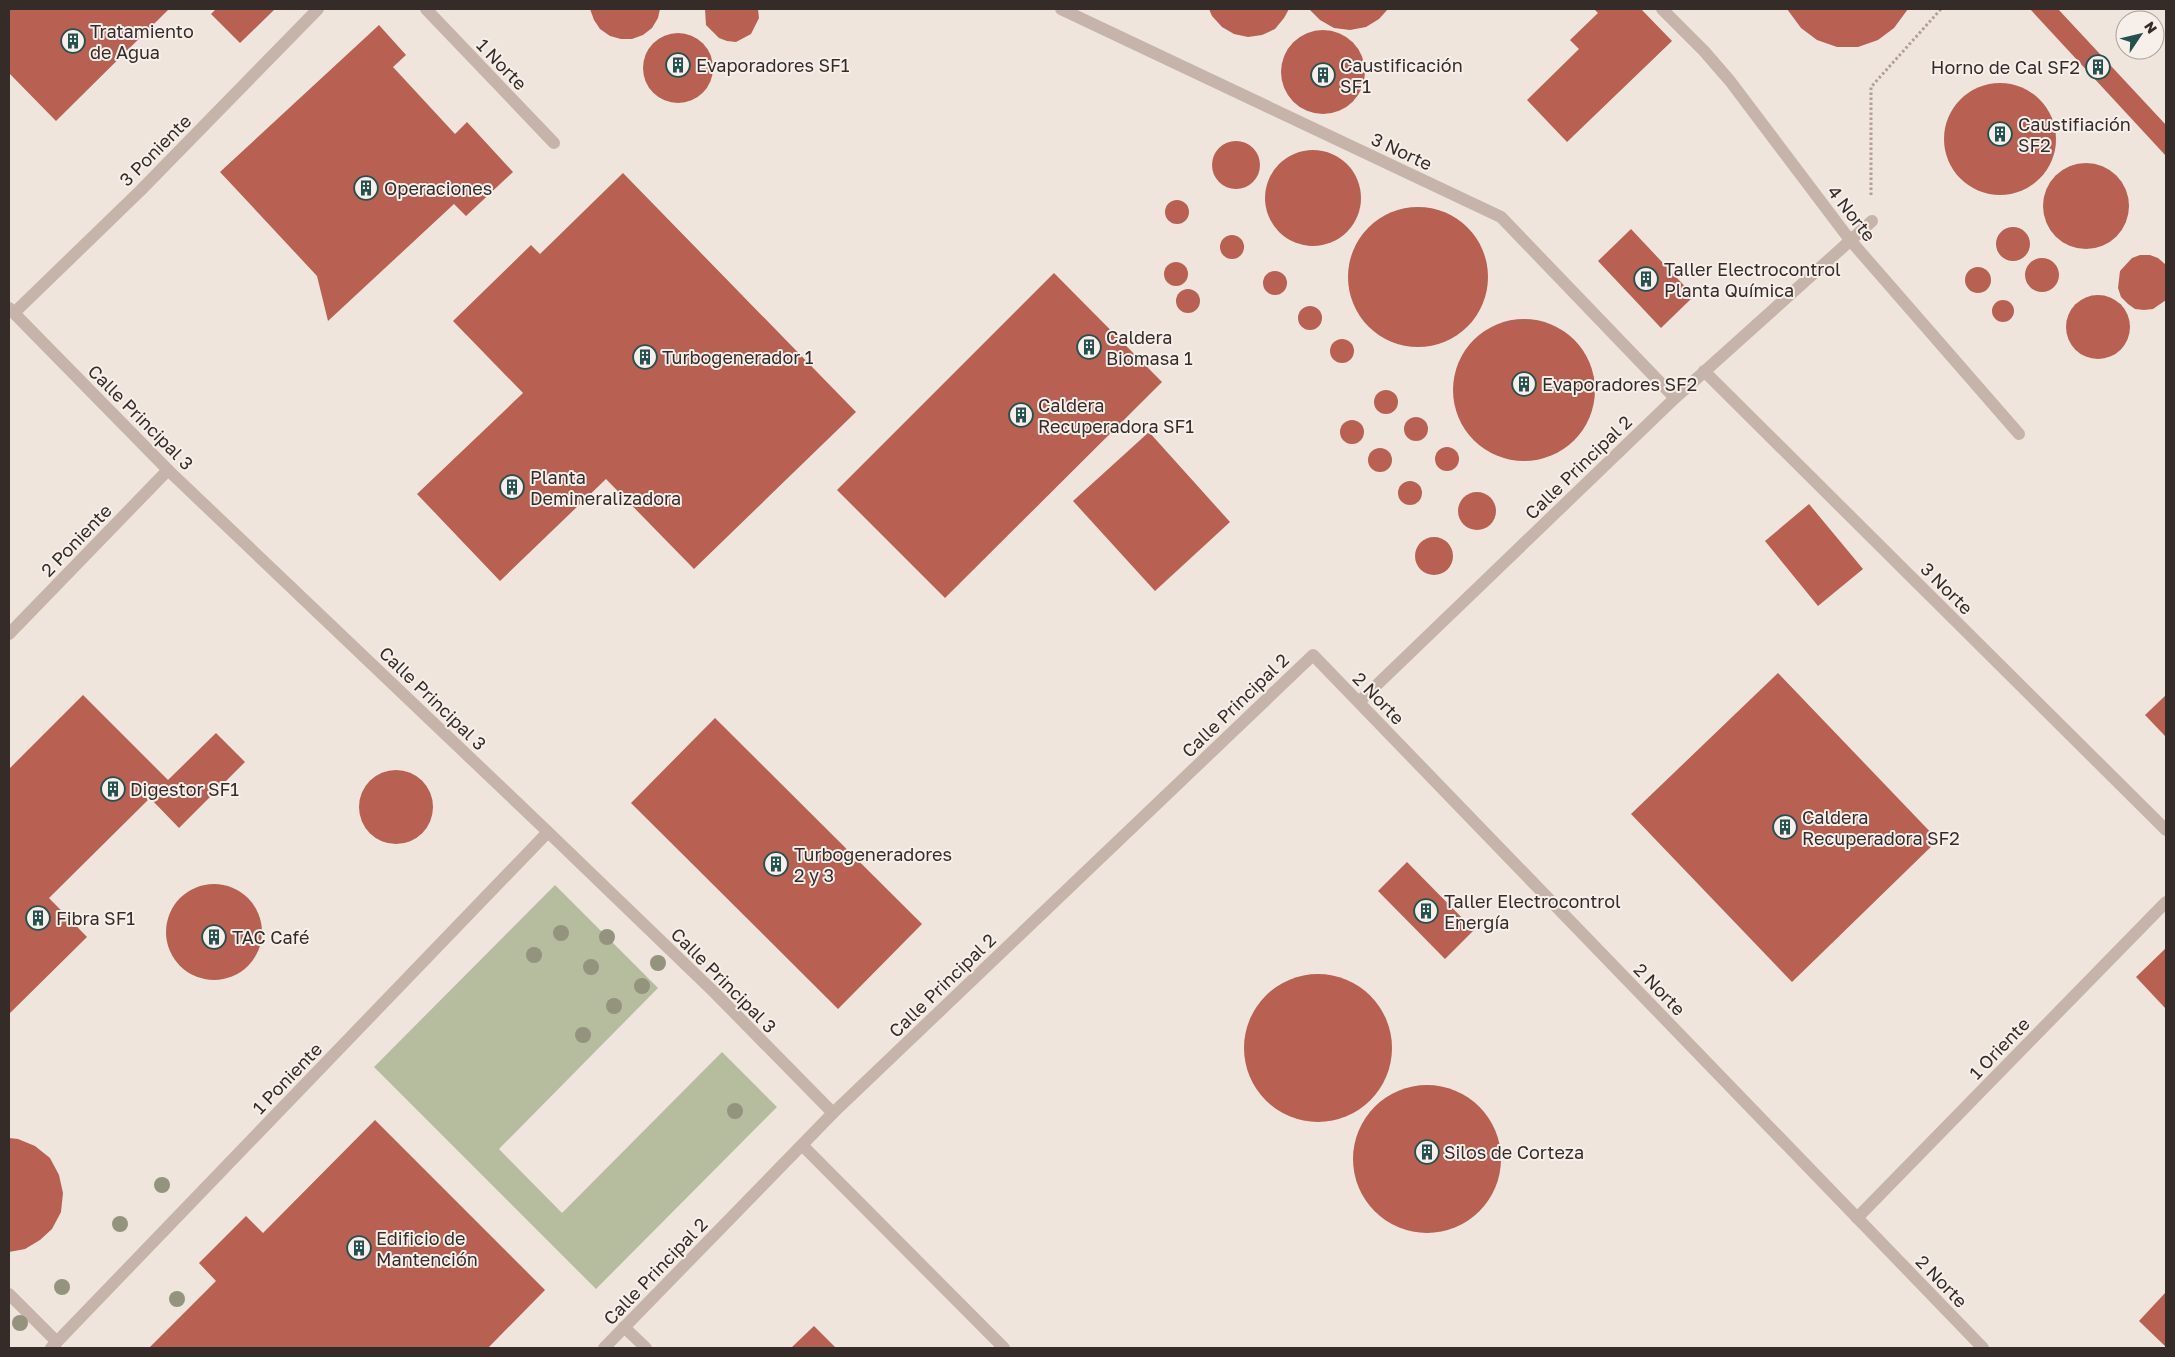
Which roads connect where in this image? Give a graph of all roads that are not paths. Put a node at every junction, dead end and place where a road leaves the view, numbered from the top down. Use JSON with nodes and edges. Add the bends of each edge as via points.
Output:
{"nodes":[{"id":1,"x":318,"y":9,"type":"edge"},
{"id":2,"x":426,"y":9,"type":"edge"},
{"id":3,"x":1061,"y":9,"type":"edge"},
{"id":4,"x":1662,"y":9,"type":"edge"},
{"id":5,"x":554,"y":143,"type":"dead end"},
{"id":6,"x":1872,"y":221,"type":"road end"},
{"id":7,"x":1850,"y":240,"type":"junction"},
{"id":8,"x":11,"y":310,"type":"edge"},
{"id":9,"x":1704,"y":371,"type":"junction"},
{"id":10,"x":1675,"y":398,"type":"junction"},
{"id":11,"x":2019,"y":434,"type":"dead end"},
{"id":12,"x":168,"y":470,"type":"junction"},
{"id":13,"x":9,"y":634,"type":"edge"},
{"id":14,"x":1313,"y":655,"type":"joint"},
{"id":15,"x":1359,"y":702,"type":"junction"},
{"id":16,"x":2166,"y":830,"type":"edge"},
{"id":17,"x":548,"y":832,"type":"junction"},
{"id":18,"x":2166,"y":902,"type":"edge"},
{"id":19,"x":833,"y":1113,"type":"junction"},
{"id":20,"x":802,"y":1145,"type":"junction"},
{"id":21,"x":1857,"y":1218,"type":"junction"},
{"id":22,"x":9,"y":1294,"type":"edge"},
{"id":23,"x":624,"y":1327,"type":"junction"},
{"id":24,"x":54,"y":1345,"type":"edge"},
{"id":25,"x":604,"y":1348,"type":"edge"},
{"id":26,"x":646,"y":1348,"type":"edge"},
{"id":27,"x":1004,"y":1348,"type":"edge"},
{"id":28,"x":1983,"y":1348,"type":"edge"}],
"edges":[{"from":1,"to":8,"type":"lane","name":"3 Poniente","via":[[140,191]]},
{"from":2,"to":5,"type":"lane","name":"1 Norte"},
{"from":3,"to":10,"type":"lane","name":"3 Norte","via":[[1501,217]]},
{"from":4,"to":7,"type":"lane","name":"4 Norte","via":[[1730,81]]},
{"from":6,"to":7,"type":"lane","name":"Calle Principal 2"},
{"from":7,"to":9,"type":"lane","name":"Calle Principal 2"},
{"from":7,"to":11,"type":"lane","name":"4 Norte"},
{"from":8,"to":12,"type":"lane","name":"Calle Principal 3"},
{"from":9,"to":10,"type":"lane","name":"Calle Principal 2"},
{"from":9,"to":16,"type":"lane","name":"3 Norte"},
{"from":10,"to":15,"type":"lane","name":"Calle Principal 2"},
{"from":12,"to":13,"type":"lane","name":"2 Poniente"},
{"from":12,"to":17,"type":"lane","name":"Calle Principal 3"},
{"from":14,"to":15,"type":"lane","name":"2 Norte"},
{"from":14,"to":19,"type":"lane","name":"Calle Principal 2"},
{"from":15,"to":21,"type":"lane","name":"2 Norte"},
{"from":17,"to":19,"type":"lane","name":"Calle Principal 3","via":[[714,992]]},
{"from":17,"to":24,"type":"lane","name":"1 Poniente"},
{"from":18,"to":21,"type":"lane","name":"1 Oriente"},
{"from":19,"to":20,"type":"lane","name":"Calle Principal 2"},
{"from":20,"to":23,"type":"lane","name":"Calle Principal 2"},
{"from":20,"to":27,"type":"lane"},
{"from":21,"to":28,"type":"lane","name":"2 Norte"},
{"from":22,"to":24,"type":"lane"},
{"from":23,"to":25,"type":"lane","name":"Calle Principal 2"},
{"from":23,"to":26,"type":"lane"}]}
